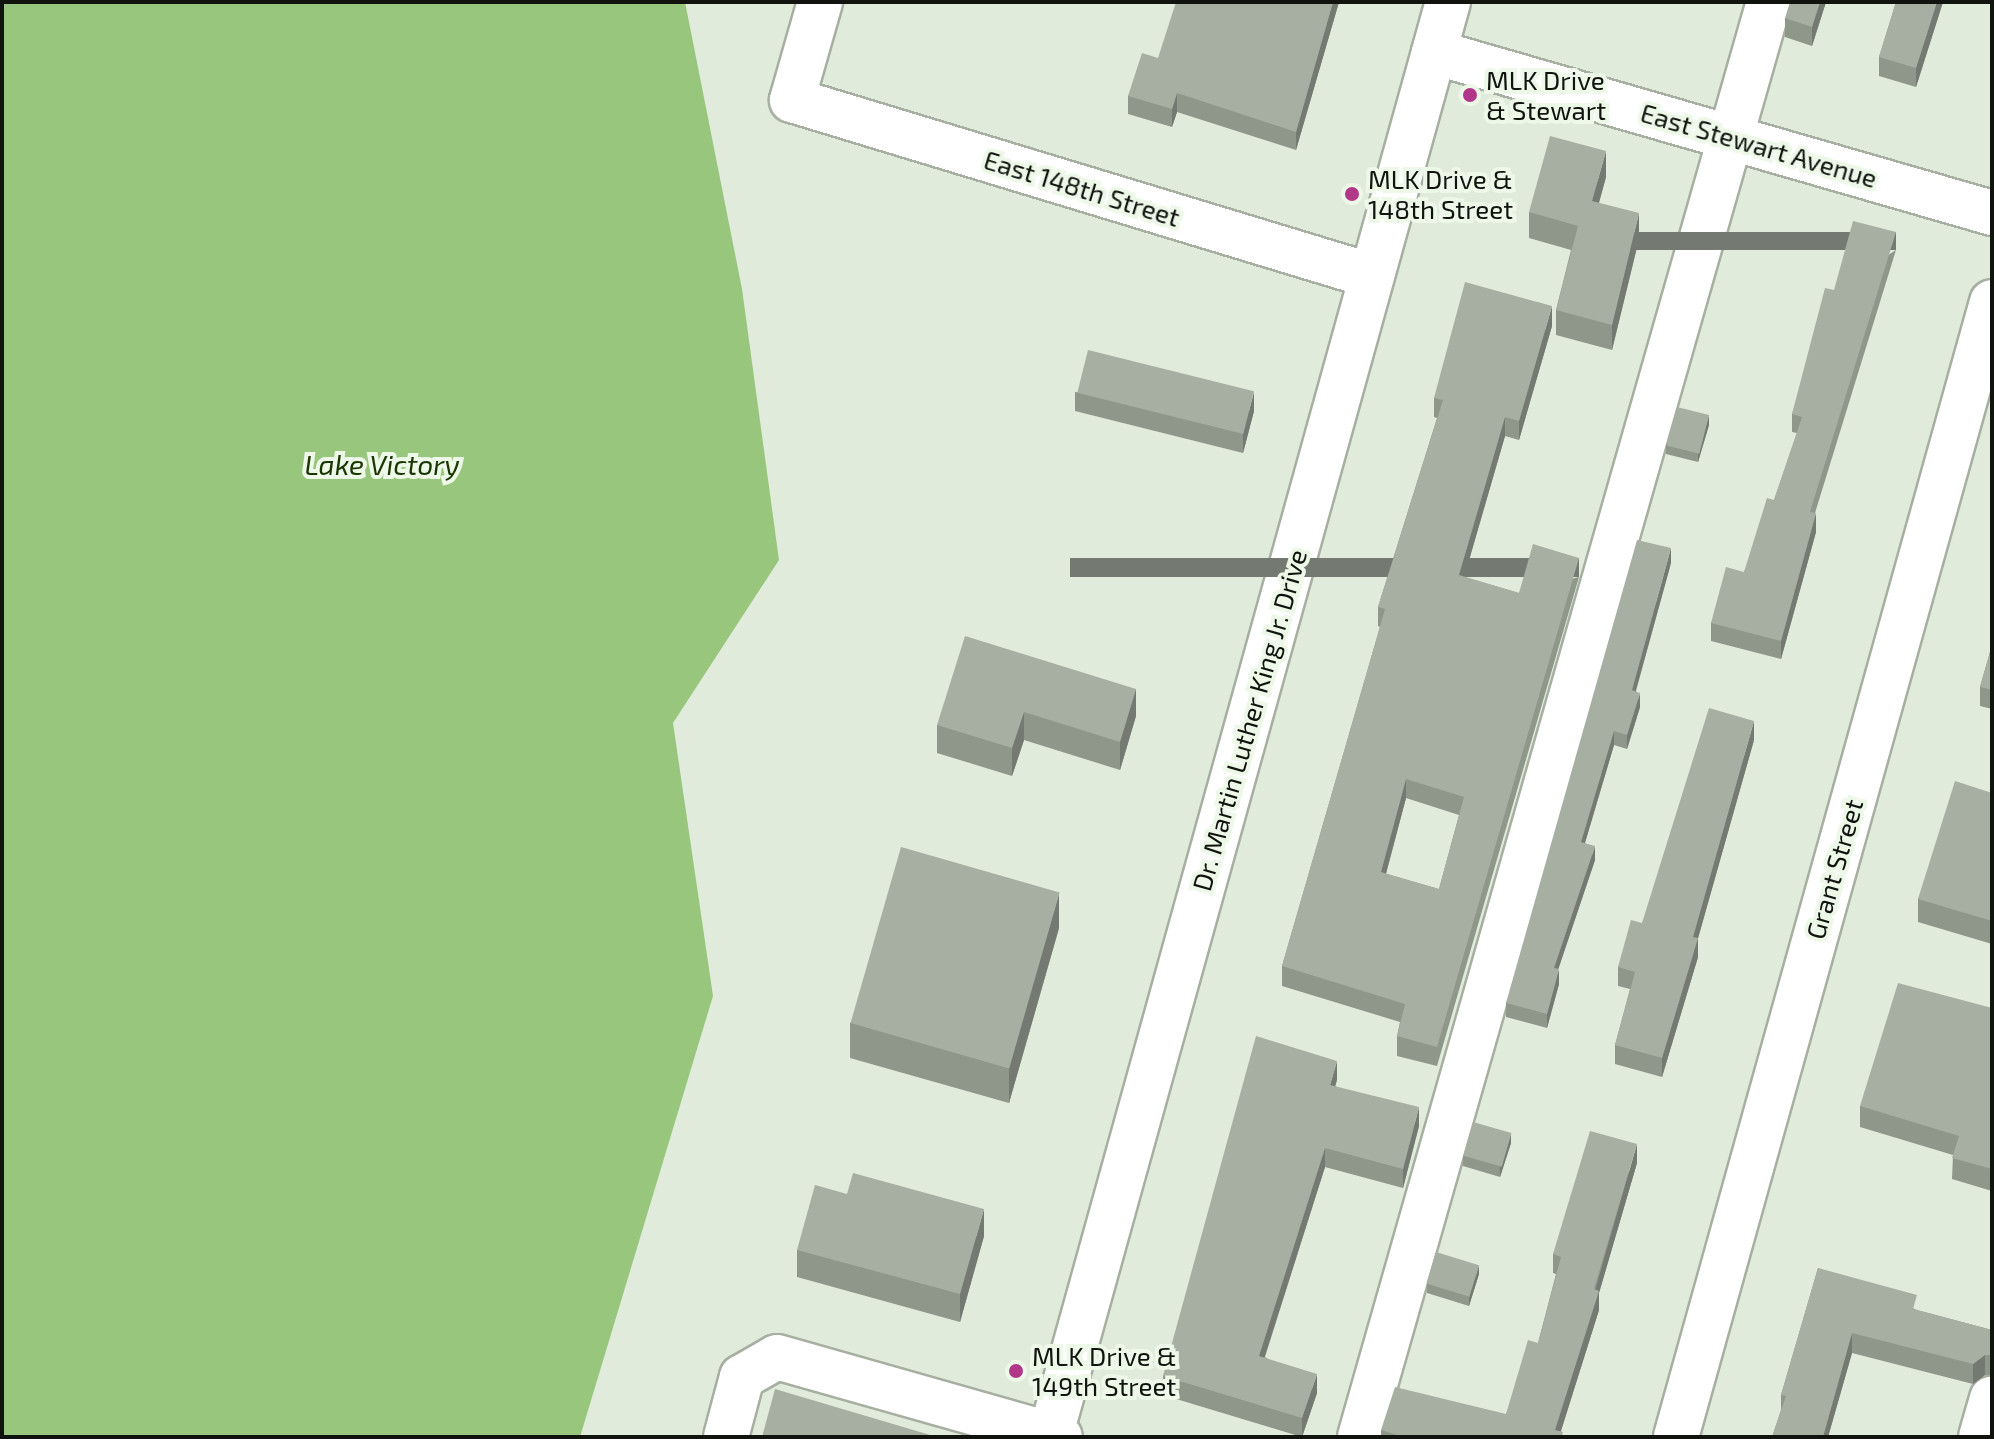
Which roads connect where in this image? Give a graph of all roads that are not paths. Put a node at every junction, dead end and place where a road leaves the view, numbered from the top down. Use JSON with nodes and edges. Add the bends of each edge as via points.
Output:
{"nodes":[{"id":1,"x":820,"y":2,"type":"edge"},
{"id":2,"x":1448,"y":2,"type":"edge"},
{"id":3,"x":1769,"y":2,"type":"edge"},
{"id":4,"x":1434,"y":52,"type":"junction"},
{"id":5,"x":1731,"y":136,"type":"junction"},
{"id":6,"x":1992,"y":213,"type":"edge"},
{"id":7,"x":1372,"y":276,"type":"junction"},
{"id":8,"x":1992,"y":302,"type":"edge"},
{"id":9,"x":1992,"y":1399,"type":"edge"},
{"id":10,"x":1053,"y":1436,"type":"edge"},
{"id":11,"x":726,"y":1437,"type":"edge"},
{"id":12,"x":1360,"y":1437,"type":"edge"},
{"id":13,"x":1676,"y":1437,"type":"edge"},
{"id":14,"x":1981,"y":1437,"type":"edge"}],
"edges":[{"from":1,"to":7,"type":"street","name":"East 148th Street","via":[[792,100]]},
{"from":2,"to":4,"type":"street","name":"Dr. Martin Luther King Jr. Drive"},
{"from":3,"to":5,"type":"street"},
{"from":4,"to":5,"type":"street","name":"East Stewart Avenue"},
{"from":4,"to":7,"type":"street","name":"Dr. Martin Luther King Jr. Drive"},
{"from":5,"to":6,"type":"street","name":"East Stewart Avenue"},
{"from":5,"to":12,"type":"street"},
{"from":7,"to":10,"type":"street","name":"Dr. Martin Luther King Jr. Drive"},
{"from":8,"to":13,"type":"street","name":"Grant Street"},
{"from":9,"to":14,"type":"street"},
{"from":10,"to":11,"type":"street","via":[[777,1357],[742,1377]]}]}
